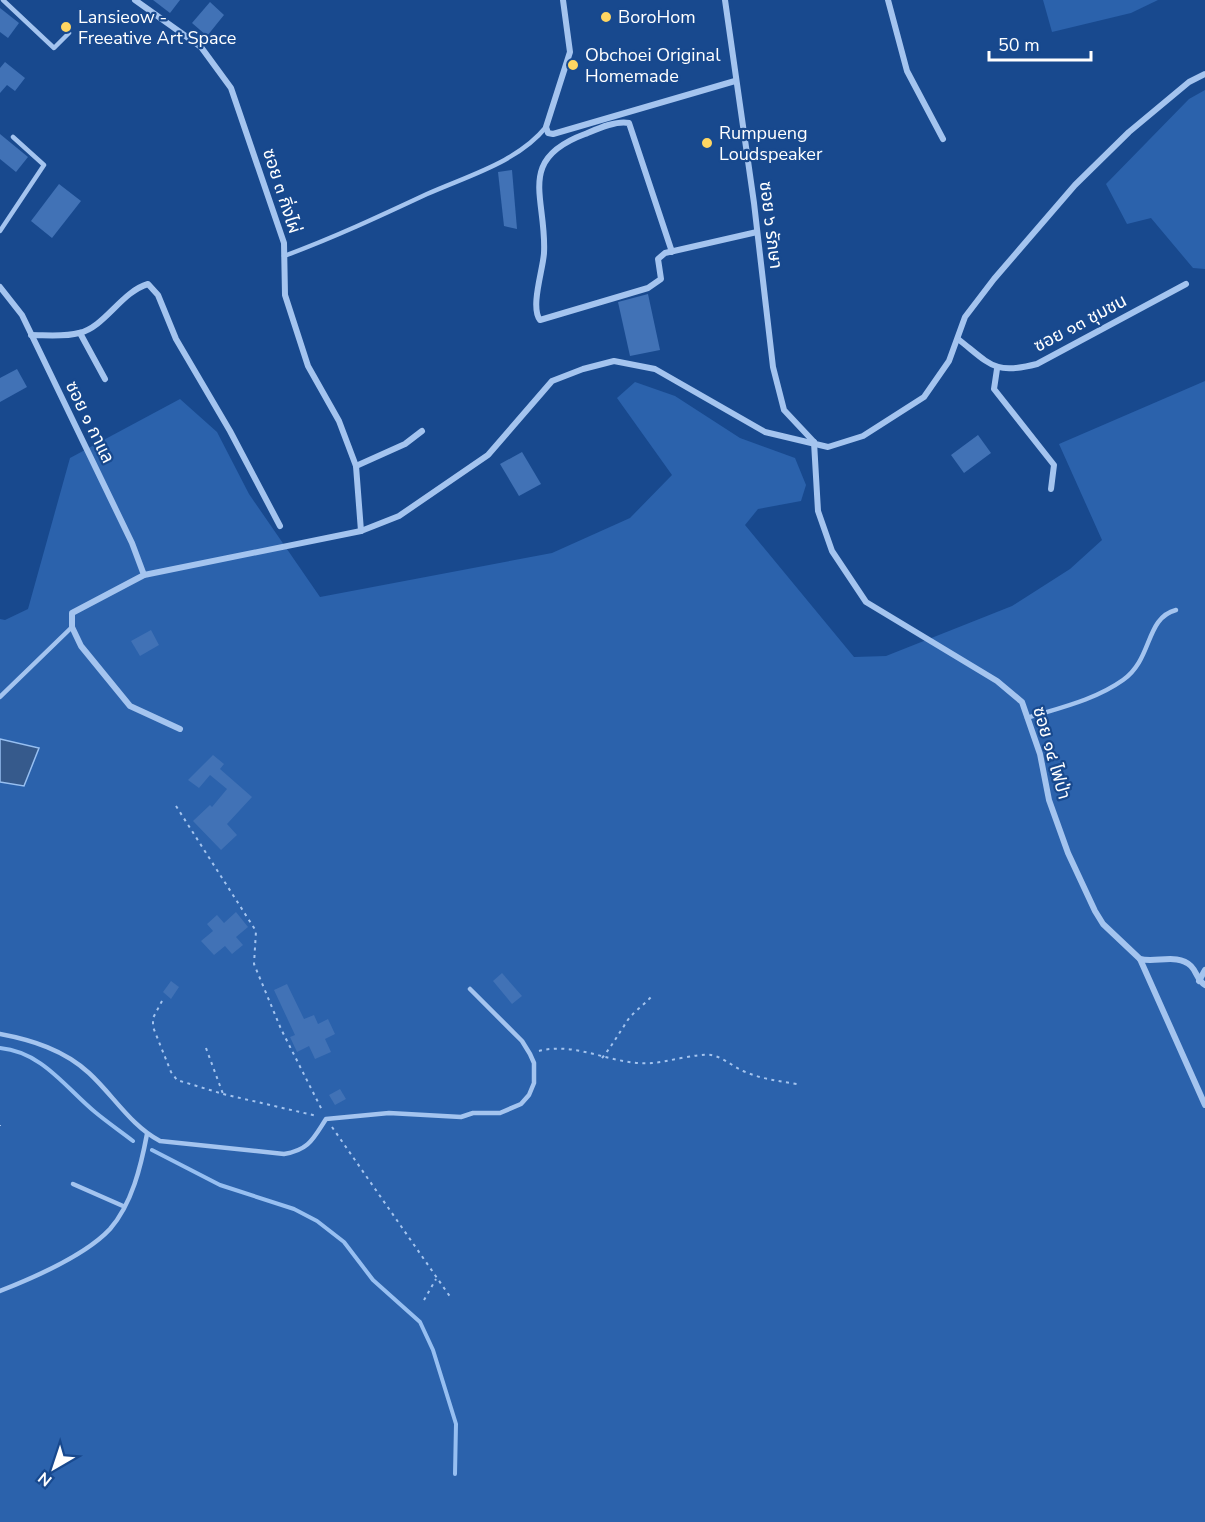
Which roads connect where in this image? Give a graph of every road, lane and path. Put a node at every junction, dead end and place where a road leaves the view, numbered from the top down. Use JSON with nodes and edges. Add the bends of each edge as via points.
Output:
{"nodes":[{"id":1,"x":3,"y":0,"type":"edge"},
{"id":2,"x":135,"y":0,"type":"edge"},
{"id":3,"x":563,"y":0,"type":"edge"},
{"id":4,"x":724,"y":0,"type":"edge"},
{"id":5,"x":888,"y":0,"type":"edge"},
{"id":6,"x":69,"y":33,"type":"dead end"},
{"id":7,"x":1205,"y":74,"type":"edge"},
{"id":8,"x":735,"y":81,"type":"junction"},
{"id":9,"x":546,"y":127,"type":"junction"},
{"id":10,"x":14,"y":137,"type":"dead end"},
{"id":11,"x":943,"y":139,"type":"dead end"},
{"id":12,"x":0,"y":231,"type":"edge"},
{"id":13,"x":757,"y":232,"type":"junction"},
{"id":14,"x":672,"y":252,"type":"junction"},
{"id":15,"x":284,"y":256,"type":"junction"},
{"id":16,"x":1186,"y":284,"type":"dead end"},
{"id":17,"x":0,"y":288,"type":"edge"},
{"id":18,"x":80,"y":333,"type":"junction"},
{"id":19,"x":32,"y":335,"type":"junction"},
{"id":20,"x":958,"y":339,"type":"junction"},
{"id":21,"x":997,"y":369,"type":"junction"},
{"id":22,"x":105,"y":379,"type":"dead end"},
{"id":23,"x":422,"y":431,"type":"dead end"},
{"id":24,"x":814,"y":442,"type":"junction"},
{"id":25,"x":356,"y":466,"type":"junction"},
{"id":26,"x":1052,"y":489,"type":"dead end"},
{"id":27,"x":280,"y":526,"type":"dead end"},
{"id":28,"x":361,"y":531,"type":"junction"},
{"id":29,"x":144,"y":575,"type":"junction"},
{"id":30,"x":1176,"y":610,"type":"dead end"},
{"id":31,"x":72,"y":627,"type":"junction"},
{"id":32,"x":0,"y":697,"type":"edge"},
{"id":33,"x":1028,"y":718,"type":"junction"},
{"id":34,"x":180,"y":729,"type":"dead end"},
{"id":35,"x":176,"y":806,"type":"dead end"},
{"id":36,"x":1140,"y":959,"type":"junction"},
{"id":37,"x":1205,"y":970,"type":"edge"},
{"id":38,"x":1202,"y":983,"type":"edge"},
{"id":39,"x":470,"y":989,"type":"dead end"},
{"id":40,"x":651,"y":998,"type":"dead end"},
{"id":41,"x":162,"y":1001,"type":"dead end"},
{"id":42,"x":0,"y":1034,"type":"edge"},
{"id":43,"x":207,"y":1047,"type":"dead end"},
{"id":44,"x":530,"y":1054,"type":"junction"},
{"id":45,"x":602,"y":1058,"type":"junction"},
{"id":46,"x":797,"y":1084,"type":"dead end"},
{"id":47,"x":223,"y":1094,"type":"junction"},
{"id":48,"x":1205,"y":1105,"type":"edge"},
{"id":49,"x":326,"y":1119,"type":"junction"},
{"id":50,"x":147,"y":1134,"type":"junction"},
{"id":51,"x":73,"y":1184,"type":"dead end"},
{"id":52,"x":123,"y":1206,"type":"junction"},
{"id":53,"x":436,"y":1279,"type":"junction"},
{"id":54,"x":0,"y":1291,"type":"edge"},
{"id":55,"x":451,"y":1298,"type":"dead end"},
{"id":56,"x":424,"y":1300,"type":"dead end"}],
"edges":[{"from":1,"to":6,"type":"lane","via":[[54,48]]},
{"from":2,"to":15,"type":"street","name":"ซอย ๓ กิ่งไผ่","via":[[201,47],[231,88],[284,243]]},
{"from":3,"to":9,"type":"street","via":[[570,52]]},
{"from":4,"to":8,"type":"street","name":"ซอย ๖ รักษา"},
{"from":5,"to":11,"type":"street","via":[[907,71]]},
{"from":7,"to":20,"type":"street","via":[[1189,82],[1130,132],[1075,185],[986,289],[965,317]]},
{"from":8,"to":9,"type":"street","via":[[553,134]]},
{"from":8,"to":13,"type":"street","name":"ซอย ๖ รักษา"},
{"from":9,"to":15,"type":"lane","via":[[536,140],[498,162]]},
{"from":10,"to":12,"type":"lane","via":[[44,165]]},
{"from":13,"to":14,"type":"street"},
{"from":13,"to":24,"type":"street","name":"ซอย ๖ รักษา","via":[[773,367],[784,410]]},
{"from":14,"to":14,"type":"street","via":[[658,259],[661,279],[648,288],[538,320],[536,304],[544,254],[538,186],[541,171],[555,149],[591,131],[629,123]]},
{"from":15,"to":25,"type":"street","name":"ซอย ๓ กิ่งไผ่","via":[[285,295],[308,366],[339,421]]},
{"from":16,"to":21,"type":"street","name":"ซอย ๑๓ ชุมชน","via":[[1037,364]]},
{"from":17,"to":19,"type":"street","name":"ซอย ๑ กาแล"},
{"from":18,"to":19,"type":"street"},
{"from":18,"to":22,"type":"street"},
{"from":18,"to":27,"type":"street","via":[[136,287],[148,284],[158,295],[176,339]]},
{"from":19,"to":29,"type":"street","name":"ซอย ๑ กาแล"},
{"from":20,"to":21,"type":"street"},
{"from":20,"to":24,"type":"street","via":[[949,361],[916,403],[863,436],[828,447]]},
{"from":21,"to":26,"type":"street","via":[[994,389],[1054,465]]},
{"from":23,"to":25,"type":"street","via":[[405,444]]},
{"from":24,"to":28,"type":"street","via":[[765,432],[655,369],[614,362],[552,381],[488,455],[399,516]]},
{"from":24,"to":33,"type":"street","name":"ซอย ๑๔ ไฟป่า","via":[[818,511],[832,552],[866,602],[997,681],[1022,702]]},
{"from":25,"to":28,"type":"street","name":"ซอย ๓ กิ่งไผ่"},
{"from":28,"to":29,"type":"street"},
{"from":29,"to":31,"type":"street","via":[[72,613]]},
{"from":30,"to":33,"type":"lane","via":[[1165,612],[1159,619],[1146,654],[1122,681],[1075,704]]},
{"from":31,"to":32,"type":"lane"},
{"from":31,"to":34,"type":"street","via":[[81,646],[130,706]]},
{"from":33,"to":36,"type":"street","name":"ซอย ๑๔ ไฟป่า","via":[[1049,800],[1095,912]]},
{"from":35,"to":49,"type":"path","via":[[256,931],[254,964]]},
{"from":36,"to":38,"type":"street","via":[[1182,961],[1192,967]]},
{"from":36,"to":48,"type":"street"},
{"from":37,"to":38,"type":"street"},
{"from":39,"to":44,"type":"lane"},
{"from":40,"to":45,"type":"path","via":[[628,1019]]},
{"from":41,"to":47,"type":"path","via":[[153,1027],[171,1072],[177,1080]]},
{"from":42,"to":50,"type":"lane","via":[[56,1050],[80,1066]]},
{"from":43,"to":47,"type":"path"},
{"from":44,"to":45,"type":"path","via":[[561,1048]]},
{"from":44,"to":49,"type":"lane","via":[[534,1083],[529,1095],[513,1110],[447,1118],[390,1113]]},
{"from":45,"to":46,"type":"path","via":[[651,1063],[712,1055],[750,1074]]},
{"from":47,"to":49,"type":"path"},
{"from":49,"to":50,"type":"lane","via":[[310,1143],[299,1152],[284,1154],[160,1141]]},
{"from":49,"to":53,"type":"path","via":[[351,1150]]},
{"from":50,"to":52,"type":"lane","via":[[138,1173]]},
{"from":51,"to":52,"type":"lane"},
{"from":52,"to":54,"type":"lane","via":[[110,1229],[76,1254]]},
{"from":53,"to":55,"type":"path"},
{"from":53,"to":56,"type":"path"}]}
